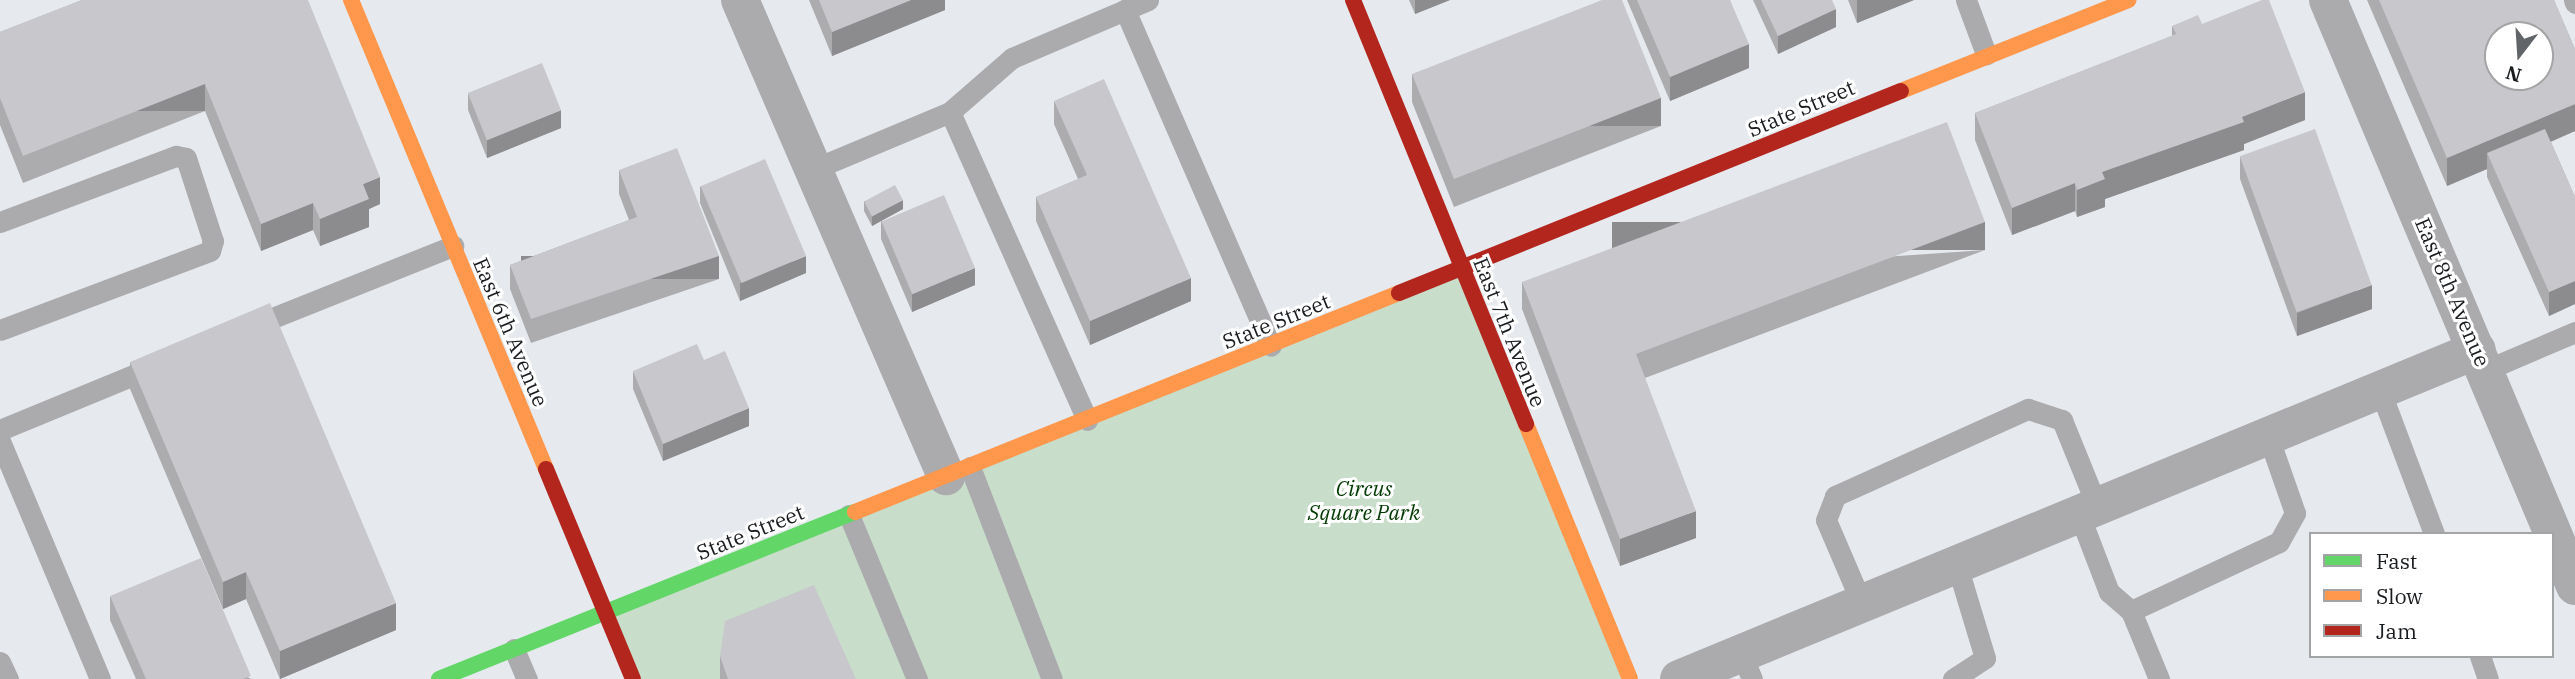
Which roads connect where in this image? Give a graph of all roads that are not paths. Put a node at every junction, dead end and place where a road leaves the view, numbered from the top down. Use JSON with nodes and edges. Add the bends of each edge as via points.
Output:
{"nodes":[{"id":1,"x":351,"y":0,"type":"edge"},
{"id":2,"x":740,"y":0,"type":"edge"},
{"id":3,"x":1147,"y":0,"type":"edge"},
{"id":4,"x":1353,"y":0,"type":"edge"},
{"id":5,"x":1966,"y":0,"type":"edge"},
{"id":6,"x":2128,"y":0,"type":"edge"},
{"id":7,"x":2328,"y":0,"type":"edge"},
{"id":8,"x":1125,"y":10,"type":"junction"},
{"id":9,"x":1986,"y":54,"type":"junction"},
{"id":10,"x":950,"y":112,"type":"junction"},
{"id":11,"x":814,"y":169,"type":"junction"},
{"id":12,"x":0,"y":222,"type":"edge"},
{"id":13,"x":453,"y":246,"type":"junction"},
{"id":14,"x":1462,"y":270,"type":"junction"},
{"id":15,"x":0,"y":330,"type":"edge"},
{"id":16,"x":2575,"y":332,"type":"edge"},
{"id":17,"x":225,"y":338,"type":"edge"},
{"id":18,"x":1271,"y":346,"type":"junction"},
{"id":19,"x":174,"y":358,"type":"edge"},
{"id":20,"x":2482,"y":360,"type":"junction"},
{"id":21,"x":2380,"y":390,"type":"junction"},
{"id":22,"x":1087,"y":420,"type":"junction"},
{"id":23,"x":0,"y":429,"type":"edge"},
{"id":24,"x":2268,"y":436,"type":"junction"},
{"id":25,"x":0,"y":440,"type":"edge"},
{"id":26,"x":6,"y":468,"type":"edge"},
{"id":27,"x":958,"y":472,"type":"junction"},
{"id":28,"x":2088,"y":510,"type":"junction"},
{"id":29,"x":849,"y":515,"type":"junction"},
{"id":30,"x":2433,"y":532,"type":"edge"},
{"id":31,"x":2553,"y":532,"type":"edge"},
{"id":32,"x":2554,"y":535,"type":"edge"},
{"id":33,"x":1957,"y":565,"type":"junction"},
{"id":34,"x":2575,"y":586,"type":"edge"},
{"id":35,"x":1862,"y":604,"type":"junction"},
{"id":36,"x":2131,"y":611,"type":"junction"},
{"id":37,"x":605,"y":612,"type":"junction"},
{"id":38,"x":514,"y":649,"type":"junction"},
{"id":39,"x":2481,"y":658,"type":"edge"},
{"id":40,"x":0,"y":662,"type":"edge"},
{"id":41,"x":1747,"y":666,"type":"edge"},
{"id":42,"x":8,"y":679,"type":"edge"},
{"id":43,"x":100,"y":679,"type":"edge"},
{"id":44,"x":439,"y":679,"type":"edge"},
{"id":45,"x":527,"y":679,"type":"edge"},
{"id":46,"x":633,"y":679,"type":"edge"},
{"id":47,"x":917,"y":679,"type":"edge"},
{"id":48,"x":1052,"y":679,"type":"edge"},
{"id":49,"x":1630,"y":679,"type":"edge"},
{"id":50,"x":1679,"y":679,"type":"edge"},
{"id":51,"x":1953,"y":679,"type":"edge"},
{"id":52,"x":2158,"y":679,"type":"edge"},
{"id":53,"x":2488,"y":679,"type":"edge"}],
"edges":[{"from":1,"to":13,"type":"street","name":"East 6th Avenue"},
{"from":2,"to":11,"type":"street"},
{"from":3,"to":8,"type":"lane"},
{"from":4,"to":14,"type":"street","name":"East 7th Avenue","via":[[1409,91]]},
{"from":5,"to":9,"type":"lane"},
{"from":6,"to":9,"type":"street","name":"State Street"},
{"from":7,"to":20,"type":"street","name":"East 8th Avenue"},
{"from":8,"to":10,"type":"lane","via":[[1012,58]]},
{"from":8,"to":18,"type":"lane"},
{"from":9,"to":14,"type":"street","name":"State Street"},
{"from":10,"to":11,"type":"lane"},
{"from":10,"to":22,"type":"lane"},
{"from":11,"to":27,"type":"street"},
{"from":12,"to":15,"type":"lane","via":[[176,156],[186,158],[213,241],[210,251]]},
{"from":13,"to":17,"type":"lane"},
{"from":13,"to":37,"type":"street","name":"East 6th Avenue"},
{"from":14,"to":18,"type":"street","name":"State Street"},
{"from":14,"to":49,"type":"street","name":"East 7th Avenue"},
{"from":16,"to":20,"type":"lane"},
{"from":18,"to":22,"type":"street","name":"State Street"},
{"from":19,"to":23,"type":"lane"},
{"from":20,"to":21,"type":"street"},
{"from":20,"to":31,"type":"street","name":"East 8th Avenue"},
{"from":21,"to":24,"type":"street"},
{"from":21,"to":30,"type":"lane"},
{"from":22,"to":27,"type":"street","name":"State Street"},
{"from":24,"to":28,"type":"street"},
{"from":24,"to":36,"type":"lane","via":[[2295,513],[2279,542]]},
{"from":25,"to":26,"type":"lane"},
{"from":26,"to":43,"type":"lane"},
{"from":27,"to":29,"type":"street","name":"State Street"},
{"from":27,"to":48,"type":"lane"},
{"from":28,"to":33,"type":"street"},
{"from":28,"to":35,"type":"lane","via":[[2062,420],[2028,409],[1835,496],[1826,520]]},
{"from":28,"to":36,"type":"lane","via":[[2109,592]]},
{"from":29,"to":37,"type":"street","name":"State Street"},
{"from":29,"to":47,"type":"lane"},
{"from":32,"to":34,"type":"street","name":"East 8th Avenue"},
{"from":33,"to":35,"type":"street"},
{"from":33,"to":51,"type":"lane","via":[[1985,657]]},
{"from":35,"to":41,"type":"street"},
{"from":36,"to":52,"type":"lane"},
{"from":37,"to":38,"type":"street","name":"State Street"},
{"from":37,"to":46,"type":"street","name":"East 6th Avenue"},
{"from":38,"to":44,"type":"street","name":"State Street"},
{"from":38,"to":45,"type":"lane"},
{"from":39,"to":53,"type":"lane"},
{"from":40,"to":42,"type":"lane"},
{"from":41,"to":50,"type":"street"}]}
